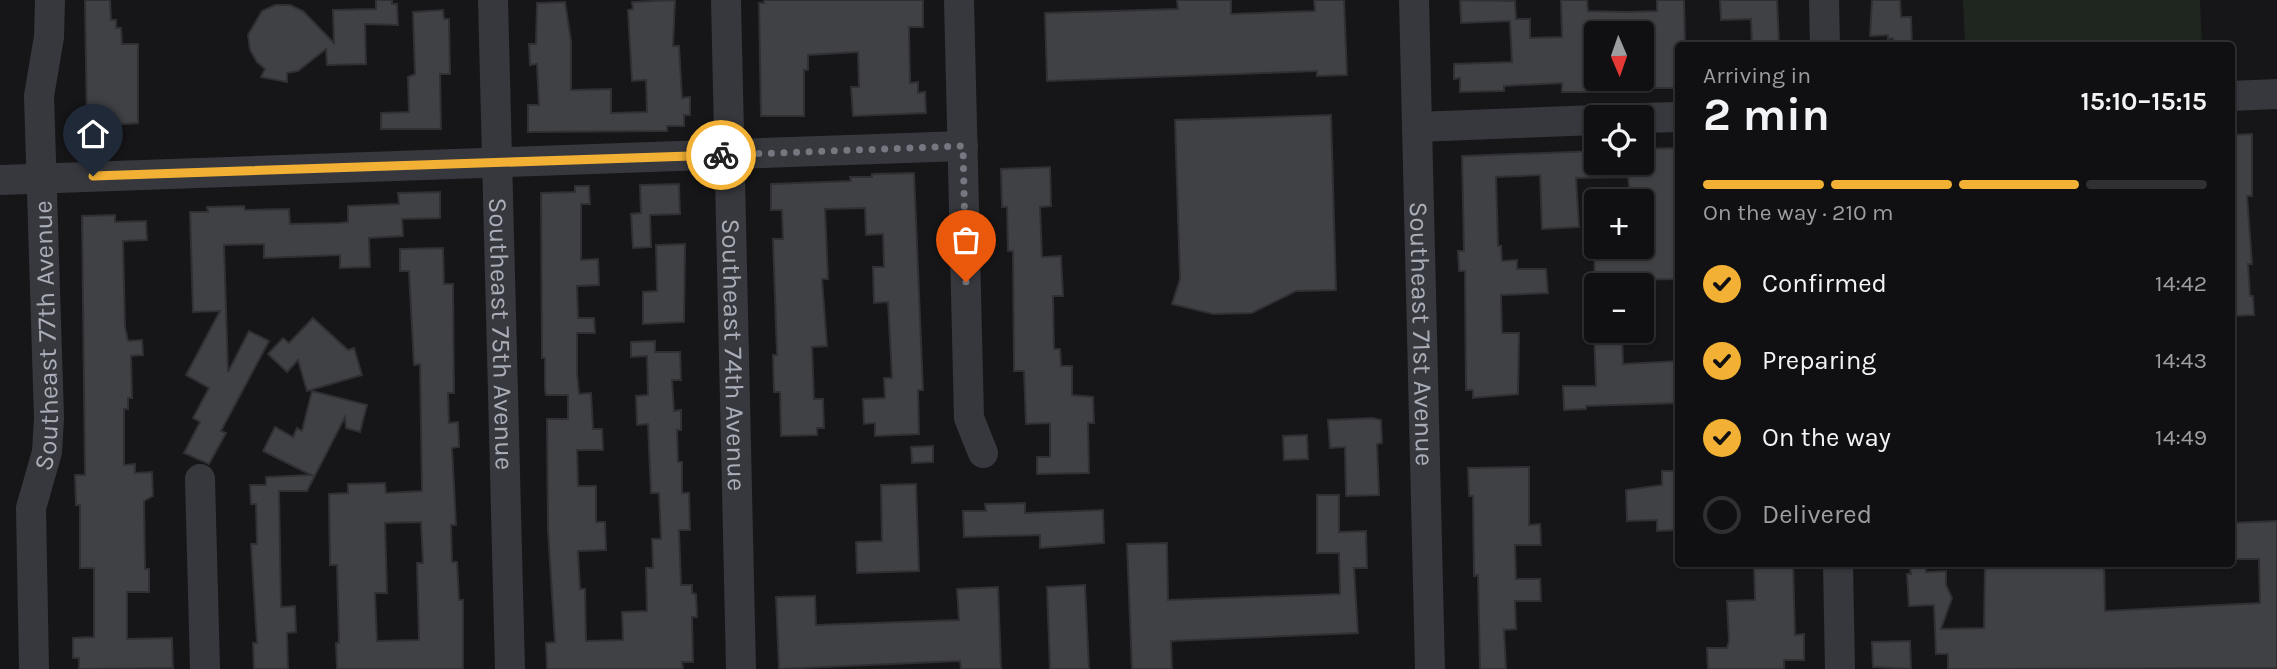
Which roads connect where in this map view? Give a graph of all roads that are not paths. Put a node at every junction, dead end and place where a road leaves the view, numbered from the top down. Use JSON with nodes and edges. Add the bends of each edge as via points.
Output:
{"nodes":[{"id":1,"x":50,"y":0,"type":"edge"},
{"id":2,"x":493,"y":0,"type":"edge"},
{"id":3,"x":726,"y":0,"type":"edge"},
{"id":4,"x":959,"y":0,"type":"edge"},
{"id":5,"x":1414,"y":0,"type":"edge"},
{"id":6,"x":1824,"y":0,"type":"edge"},
{"id":7,"x":1825,"y":42,"type":"edge"},
{"id":8,"x":2277,"y":94,"type":"edge"},
{"id":9,"x":2235,"y":96,"type":"edge"},
{"id":10,"x":1675,"y":117,"type":"edge"},
{"id":11,"x":1654,"y":118,"type":"edge"},
{"id":12,"x":1584,"y":120,"type":"edge"},
{"id":13,"x":1417,"y":127,"type":"junction"},
{"id":14,"x":963,"y":146,"type":"junction"},
{"id":15,"x":731,"y":155,"type":"junction"},
{"id":16,"x":497,"y":161,"type":"junction"},
{"id":17,"x":41,"y":178,"type":"junction"},
{"id":18,"x":0,"y":180,"type":"edge"},
{"id":19,"x":983,"y":453,"type":"dead end"},
{"id":20,"x":200,"y":479,"type":"dead end"},
{"id":21,"x":1838,"y":567,"type":"edge"},
{"id":22,"x":34,"y":669,"type":"edge"},
{"id":23,"x":205,"y":669,"type":"edge"},
{"id":24,"x":510,"y":669,"type":"edge"},
{"id":25,"x":741,"y":669,"type":"edge"},
{"id":26,"x":1430,"y":669,"type":"edge"},
{"id":27,"x":1840,"y":669,"type":"edge"}],
"edges":[{"from":1,"to":17,"type":"street","name":"Southeast 77th Avenue","via":[[39,96]]},
{"from":2,"to":16,"type":"street","name":"Southeast 75th Avenue"},
{"from":3,"to":15,"type":"street","name":"Southeast 74th Avenue"},
{"from":4,"to":14,"type":"street"},
{"from":5,"to":13,"type":"street","name":"Southeast 71st Avenue"},
{"from":6,"to":7,"type":"street"},
{"from":8,"to":9,"type":"street"},
{"from":10,"to":11,"type":"street"},
{"from":12,"to":13,"type":"street"},
{"from":13,"to":26,"type":"street","name":"Southeast 71st Avenue"},
{"from":14,"to":15,"type":"street"},
{"from":14,"to":19,"type":"street","via":[[970,418]]},
{"from":15,"to":16,"type":"street"},
{"from":15,"to":25,"type":"street","name":"Southeast 74th Avenue"},
{"from":16,"to":17,"type":"street"},
{"from":16,"to":24,"type":"street","name":"Southeast 75th Avenue"},
{"from":17,"to":18,"type":"street"},
{"from":17,"to":22,"type":"street","name":"Southeast 77th Avenue","via":[[49,418],[47,452],[31,508]]},
{"from":20,"to":23,"type":"street"},
{"from":21,"to":27,"type":"street"}]}
